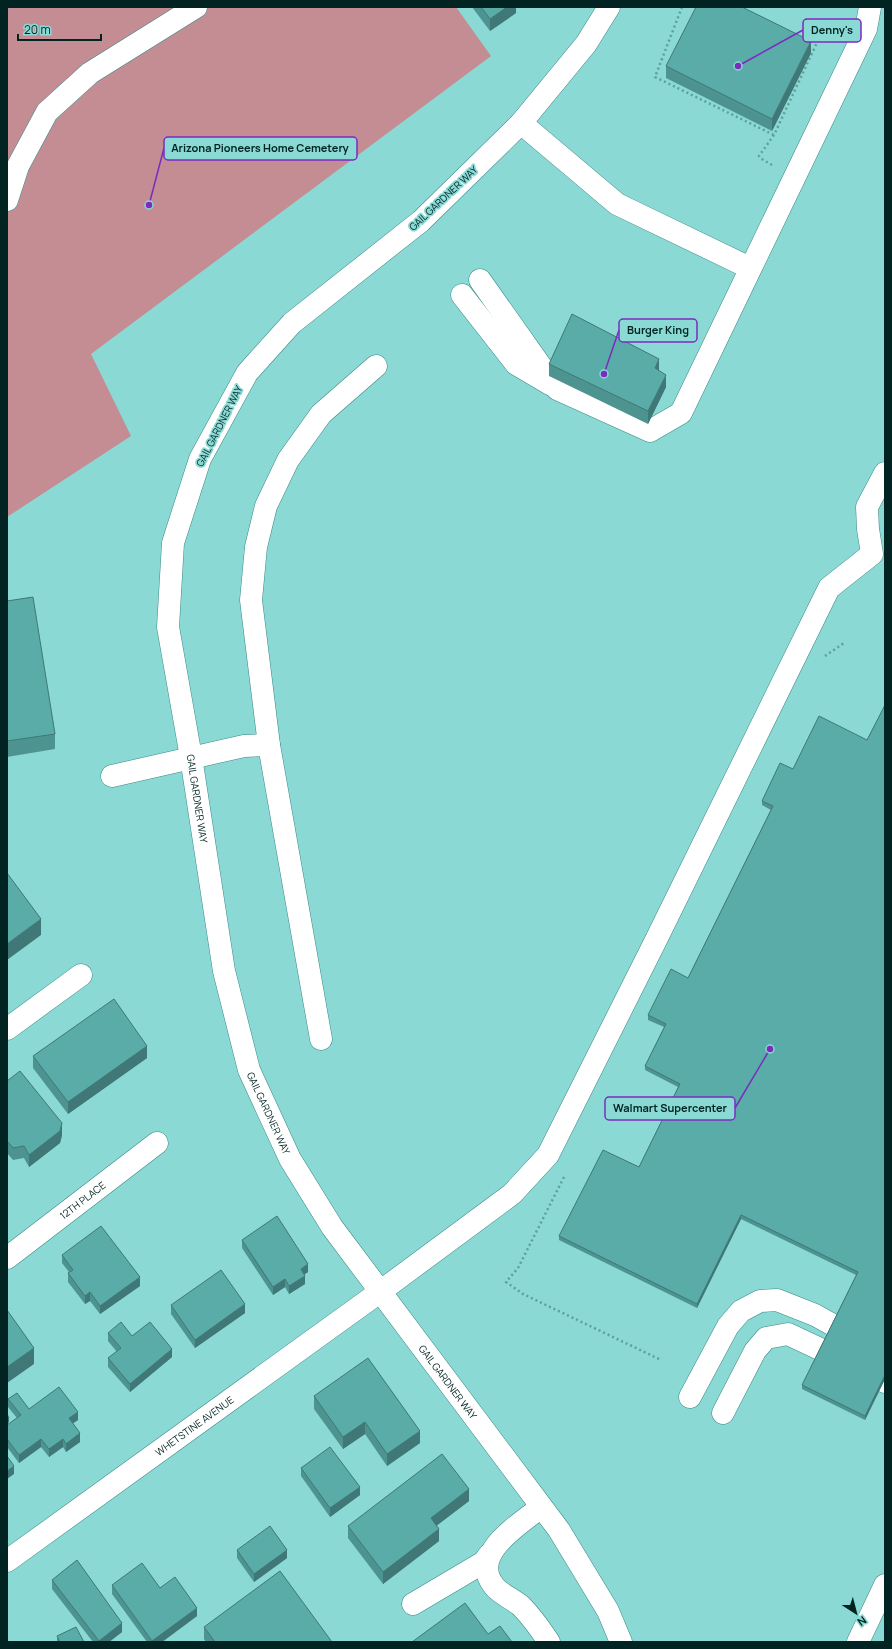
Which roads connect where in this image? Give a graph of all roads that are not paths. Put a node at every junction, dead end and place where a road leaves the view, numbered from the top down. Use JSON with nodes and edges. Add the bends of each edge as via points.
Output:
{"nodes":[{"id":1,"x":196,"y":7,"type":"edge"},
{"id":2,"x":609,"y":7,"type":"edge"},
{"id":3,"x":870,"y":7,"type":"edge"},
{"id":4,"x":521,"y":123,"type":"junction"},
{"id":5,"x":7,"y":200,"type":"edge"},
{"id":6,"x":750,"y":268,"type":"junction"},
{"id":7,"x":480,"y":280,"type":"dead end"},
{"id":8,"x":462,"y":295,"type":"dead end"},
{"id":9,"x":376,"y":366,"type":"dead end"},
{"id":10,"x":557,"y":389,"type":"junction"},
{"id":11,"x":885,"y":473,"type":"edge"},
{"id":12,"x":269,"y":746,"type":"junction"},
{"id":13,"x":191,"y":758,"type":"junction"},
{"id":14,"x":112,"y":776,"type":"dead end"},
{"id":15,"x":81,"y":975,"type":"dead end"},
{"id":16,"x":7,"y":1029,"type":"edge"},
{"id":17,"x":321,"y":1039,"type":"dead end"},
{"id":18,"x":157,"y":1143,"type":"dead end"},
{"id":19,"x":7,"y":1258,"type":"edge"},
{"id":20,"x":381,"y":1291,"type":"junction"},
{"id":21,"x":885,"y":1354,"type":"edge"},
{"id":22,"x":885,"y":1382,"type":"edge"},
{"id":23,"x":690,"y":1397,"type":"dead end"},
{"id":24,"x":723,"y":1413,"type":"dead end"},
{"id":25,"x":541,"y":1507,"type":"junction"},
{"id":26,"x":488,"y":1555,"type":"junction"},
{"id":27,"x":7,"y":1561,"type":"edge"},
{"id":28,"x":885,"y":1585,"type":"edge"},
{"id":29,"x":413,"y":1604,"type":"dead end"},
{"id":30,"x":549,"y":1642,"type":"edge"},
{"id":31,"x":621,"y":1642,"type":"edge"},
{"id":32,"x":858,"y":1642,"type":"edge"}],
"edges":[{"from":1,"to":5,"type":"street","via":[[90,73],[47,112],[18,166]]},
{"from":2,"to":4,"type":"street","name":"GAIL GARDNER WAY","via":[[586,44]]},
{"from":3,"to":6,"type":"street","via":[[866,29]]},
{"from":4,"to":6,"type":"street","via":[[617,204]]},
{"from":4,"to":13,"type":"street","name":"GAIL GARDNER WAY","via":[[421,220],[292,323],[247,374],[200,459],[173,543],[168,627]]},
{"from":6,"to":10,"type":"street","via":[[681,413],[650,431]]},
{"from":7,"to":10,"type":"street"},
{"from":8,"to":10,"type":"street","via":[[516,364]]},
{"from":9,"to":12,"type":"street","via":[[321,414],[288,460],[266,506],[256,547],[251,600]]},
{"from":11,"to":20,"type":"street","name":"WHETSTINE AVENUE","via":[[868,507],[872,554],[829,588],[548,1154],[512,1194]]},
{"from":12,"to":13,"type":"street","via":[[244,746]]},
{"from":12,"to":17,"type":"street"},
{"from":13,"to":14,"type":"street"},
{"from":13,"to":20,"type":"street","name":"GAIL GARDNER WAY","via":[[224,971],[248,1070],[290,1158],[332,1226]]},
{"from":15,"to":16,"type":"street"},
{"from":18,"to":19,"type":"street","name":"12TH PLACE"},
{"from":20,"to":25,"type":"street","name":"GAIL GARDNER WAY"},
{"from":20,"to":27,"type":"street","name":"WHETSTINE AVENUE"},
{"from":21,"to":23,"type":"street","via":[[815,1315],[777,1300],[760,1301],[741,1311],[728,1326]]},
{"from":22,"to":24,"type":"street","via":[[788,1334],[766,1338],[755,1352]]},
{"from":25,"to":26,"type":"street","via":[[507,1534]]},
{"from":25,"to":31,"type":"street","name":"GAIL GARDNER WAY","via":[[559,1530],[608,1610]]},
{"from":26,"to":29,"type":"street","via":[[484,1562]]},
{"from":26,"to":30,"type":"street","via":[[486,1570],[494,1586],[520,1606]]},
{"from":28,"to":32,"type":"street"}]}
